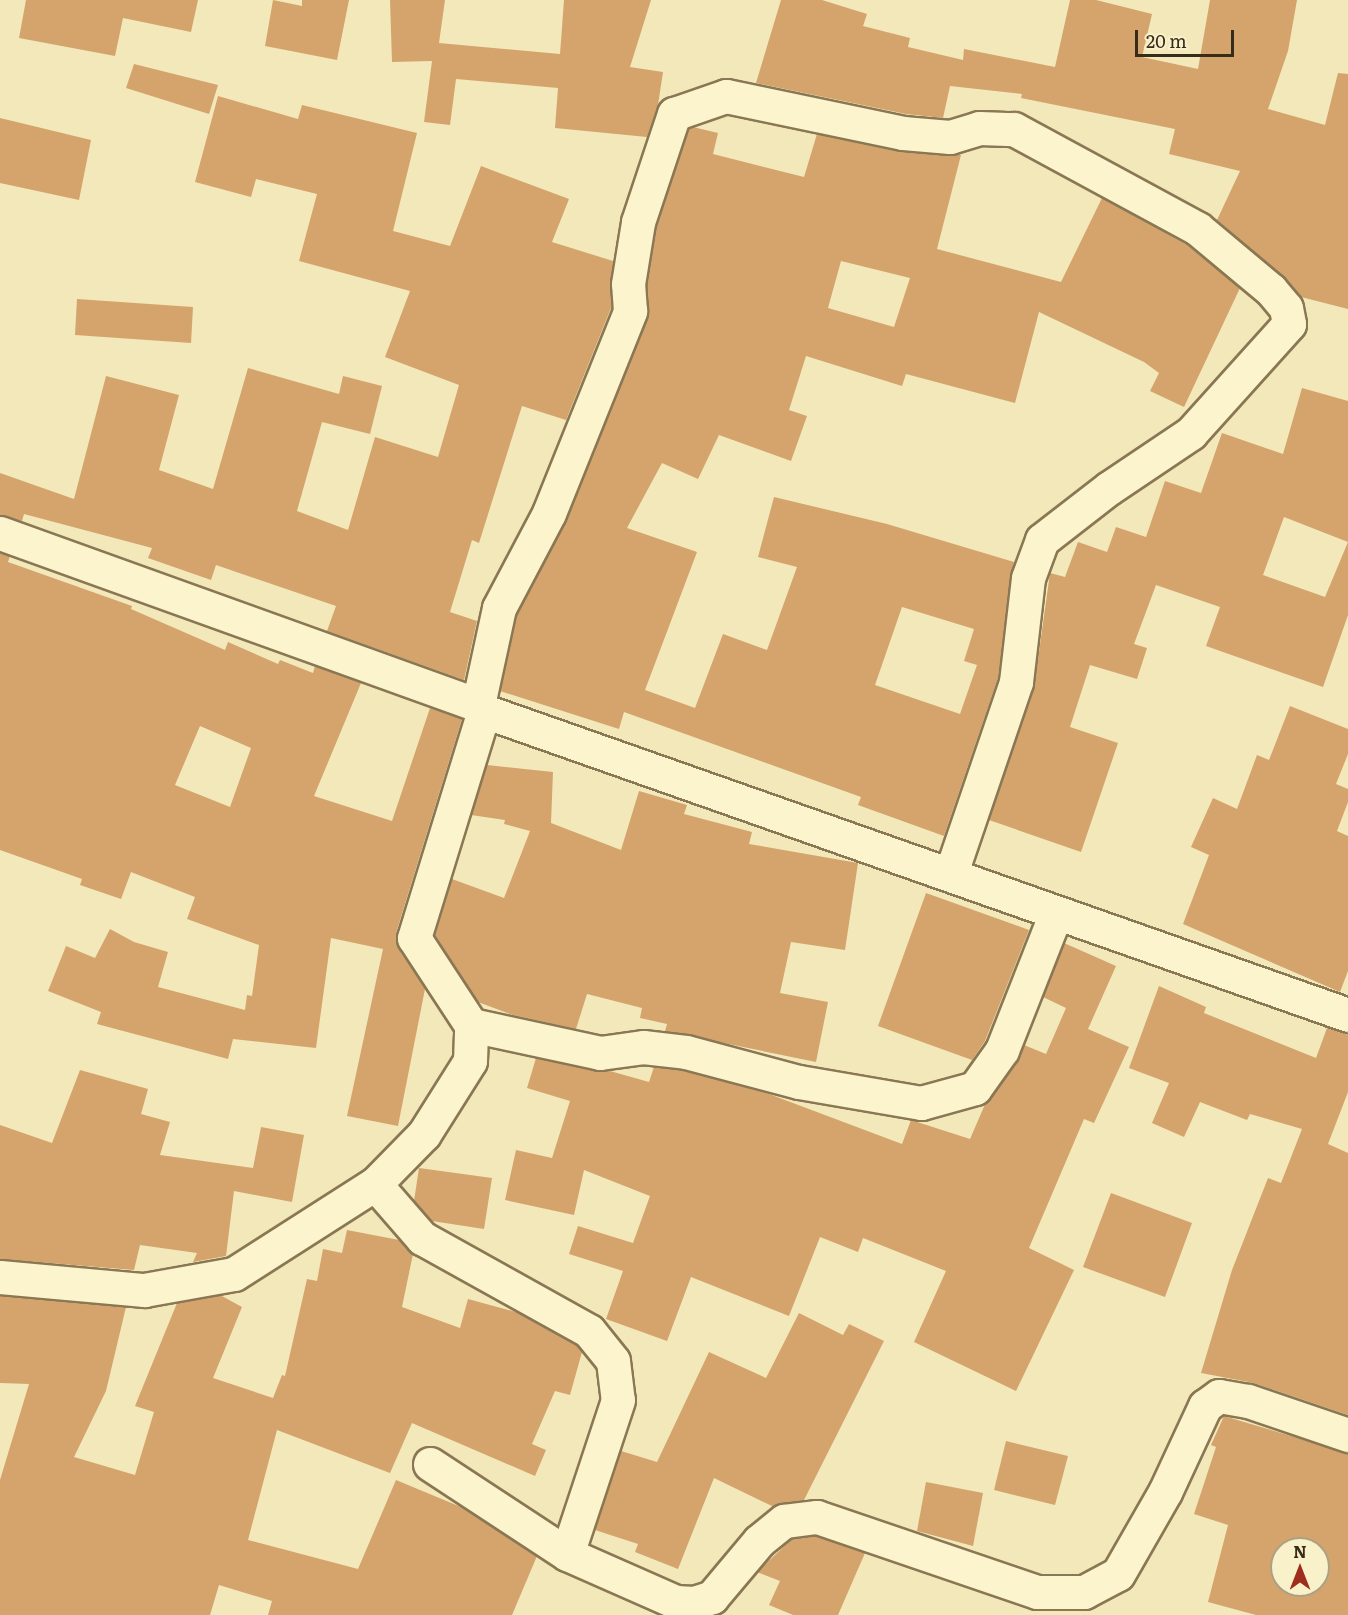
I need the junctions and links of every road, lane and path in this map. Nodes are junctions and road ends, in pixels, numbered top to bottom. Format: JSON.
{"nodes":[{"id":1,"x":0,"y":533,"type":"edge"},
{"id":2,"x":481,"y":708,"type":"junction"},
{"id":3,"x":951,"y":873,"type":"junction"},
{"id":4,"x":1056,"y":914,"type":"junction"},
{"id":5,"x":1348,"y":1015,"type":"edge"},
{"id":6,"x":471,"y":1025,"type":"junction"},
{"id":7,"x":375,"y":1184,"type":"junction"},
{"id":8,"x":0,"y":1277,"type":"edge"},
{"id":9,"x":1348,"y":1436,"type":"edge"},
{"id":10,"x":430,"y":1464,"type":"dead end"},
{"id":11,"x":567,"y":1554,"type":"junction"}],
"edges":[{"from":1,"to":2,"type":"street"},
{"from":2,"to":3,"type":"street"},
{"from":2,"to":3,"type":"street"},
{"from":2,"to":6,"type":"street"},
{"from":3,"to":4,"type":"street"},
{"from":4,"to":5,"type":"street"},
{"from":4,"to":6,"type":"street"},
{"from":6,"to":7,"type":"street"},
{"from":7,"to":8,"type":"street"},
{"from":7,"to":11,"type":"street"},
{"from":9,"to":11,"type":"street"},
{"from":10,"to":11,"type":"street"}]}
